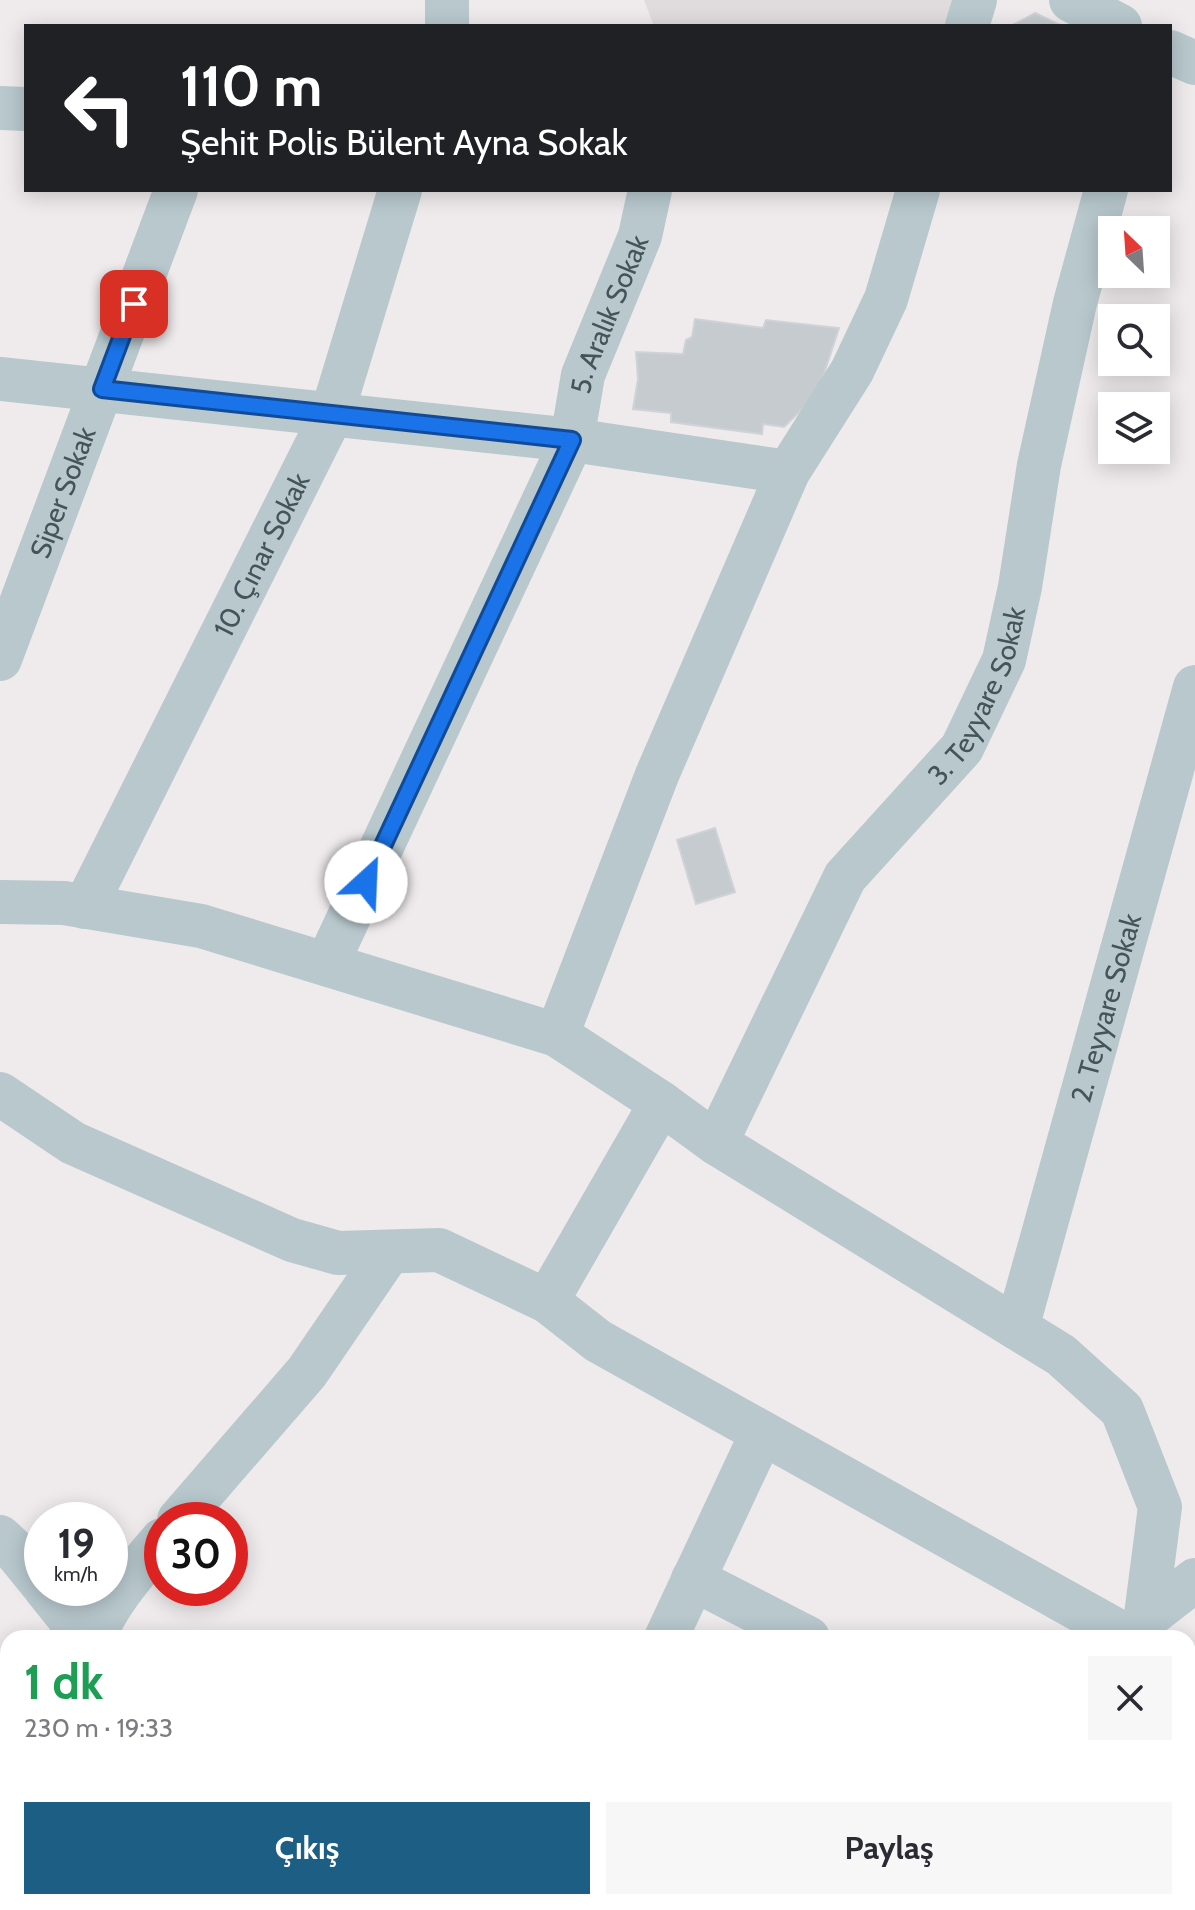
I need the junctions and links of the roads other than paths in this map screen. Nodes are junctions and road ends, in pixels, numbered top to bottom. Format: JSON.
{"nodes":[{"id":1,"x":447,"y":0,"type":"edge"},
{"id":2,"x":975,"y":0,"type":"edge"},
{"id":3,"x":1071,"y":0,"type":"edge"},
{"id":4,"x":447,"y":24,"type":"edge"},
{"id":5,"x":968,"y":24,"type":"edge"},
{"id":6,"x":1116,"y":24,"type":"edge"},
{"id":7,"x":1172,"y":53,"type":"edge"},
{"id":8,"x":1195,"y":63,"type":"edge"},
{"id":9,"x":0,"y":108,"type":"edge"},
{"id":10,"x":24,"y":109,"type":"edge"},
{"id":11,"x":175,"y":192,"type":"edge"},
{"id":12,"x":399,"y":192,"type":"edge"},
{"id":13,"x":650,"y":192,"type":"edge"},
{"id":14,"x":917,"y":192,"type":"edge"},
{"id":15,"x":1105,"y":192,"type":"edge"},
{"id":16,"x":0,"y":379,"type":"edge"},
{"id":17,"x":102,"y":389,"type":"junction"},
{"id":18,"x":332,"y":414,"type":"junction"},
{"id":19,"x":572,"y":440,"type":"junction"},
{"id":20,"x":788,"y":472,"type":"junction"},
{"id":21,"x":0,"y":659,"type":"edge"},
{"id":22,"x":1195,"y":687,"type":"edge"},
{"id":23,"x":0,"y":902,"type":"edge"},
{"id":24,"x":85,"y":907,"type":"junction"},
{"id":25,"x":327,"y":964,"type":"junction"},
{"id":26,"x":557,"y":1035,"type":"junction"},
{"id":27,"x":0,"y":1094,"type":"edge"},
{"id":28,"x":661,"y":1103,"type":"junction"},
{"id":29,"x":716,"y":1143,"type":"junction"},
{"id":30,"x":389,"y":1252,"type":"junction"},
{"id":31,"x":547,"y":1301,"type":"junction"},
{"id":32,"x":1017,"y":1328,"type":"junction"},
{"id":33,"x":762,"y":1433,"type":"junction"},
{"id":34,"x":195,"y":1502,"type":"edge"},
{"id":35,"x":0,"y":1537,"type":"edge"},
{"id":36,"x":144,"y":1561,"type":"edge"},
{"id":37,"x":24,"y":1564,"type":"edge"},
{"id":38,"x":693,"y":1579,"type":"junction"},
{"id":39,"x":1195,"y":1580,"type":"edge"},
{"id":40,"x":59,"y":1606,"type":"edge"},
{"id":41,"x":79,"y":1630,"type":"edge"},
{"id":42,"x":97,"y":1630,"type":"edge"},
{"id":43,"x":670,"y":1630,"type":"edge"},
{"id":44,"x":792,"y":1630,"type":"edge"},
{"id":45,"x":1135,"y":1630,"type":"edge"},
{"id":46,"x":1139,"y":1630,"type":"edge"},
{"id":47,"x":1141,"y":1630,"type":"edge"}],
"edges":[{"from":1,"to":4,"type":"street"},
{"from":2,"to":5,"type":"street"},
{"from":3,"to":6,"type":"street"},
{"from":7,"to":8,"type":"street"},
{"from":9,"to":10,"type":"street"},
{"from":11,"to":17,"type":"street","name":"Siper Sokak"},
{"from":12,"to":18,"type":"street","name":"10. Çınar Sokak"},
{"from":13,"to":19,"type":"street","name":"5. Aralık Sokak"},
{"from":14,"to":20,"type":"street"},
{"from":15,"to":29,"type":"street","name":"3. Teyyare Sokak"},
{"from":16,"to":17,"type":"street"},
{"from":17,"to":18,"type":"street"},
{"from":17,"to":21,"type":"street","name":"Siper Sokak"},
{"from":18,"to":19,"type":"street"},
{"from":18,"to":24,"type":"street","name":"10. Çınar Sokak"},
{"from":19,"to":20,"type":"street"},
{"from":19,"to":25,"type":"street","name":"5. Aralık Sokak"},
{"from":20,"to":26,"type":"street"},
{"from":22,"to":32,"type":"street","name":"2. Teyyare Sokak"},
{"from":23,"to":24,"type":"street"},
{"from":24,"to":25,"type":"street"},
{"from":25,"to":26,"type":"street"},
{"from":26,"to":28,"type":"street"},
{"from":27,"to":30,"type":"street"},
{"from":28,"to":29,"type":"street"},
{"from":28,"to":31,"type":"street"},
{"from":29,"to":32,"type":"street"},
{"from":30,"to":31,"type":"street"},
{"from":30,"to":34,"type":"street"},
{"from":31,"to":33,"type":"street"},
{"from":32,"to":46,"type":"street"},
{"from":33,"to":38,"type":"street"},
{"from":33,"to":45,"type":"street"},
{"from":35,"to":37,"type":"street"},
{"from":36,"to":42,"type":"street"},
{"from":38,"to":43,"type":"street"},
{"from":38,"to":44,"type":"street"},
{"from":39,"to":47,"type":"street"},
{"from":40,"to":41,"type":"street"}]}
